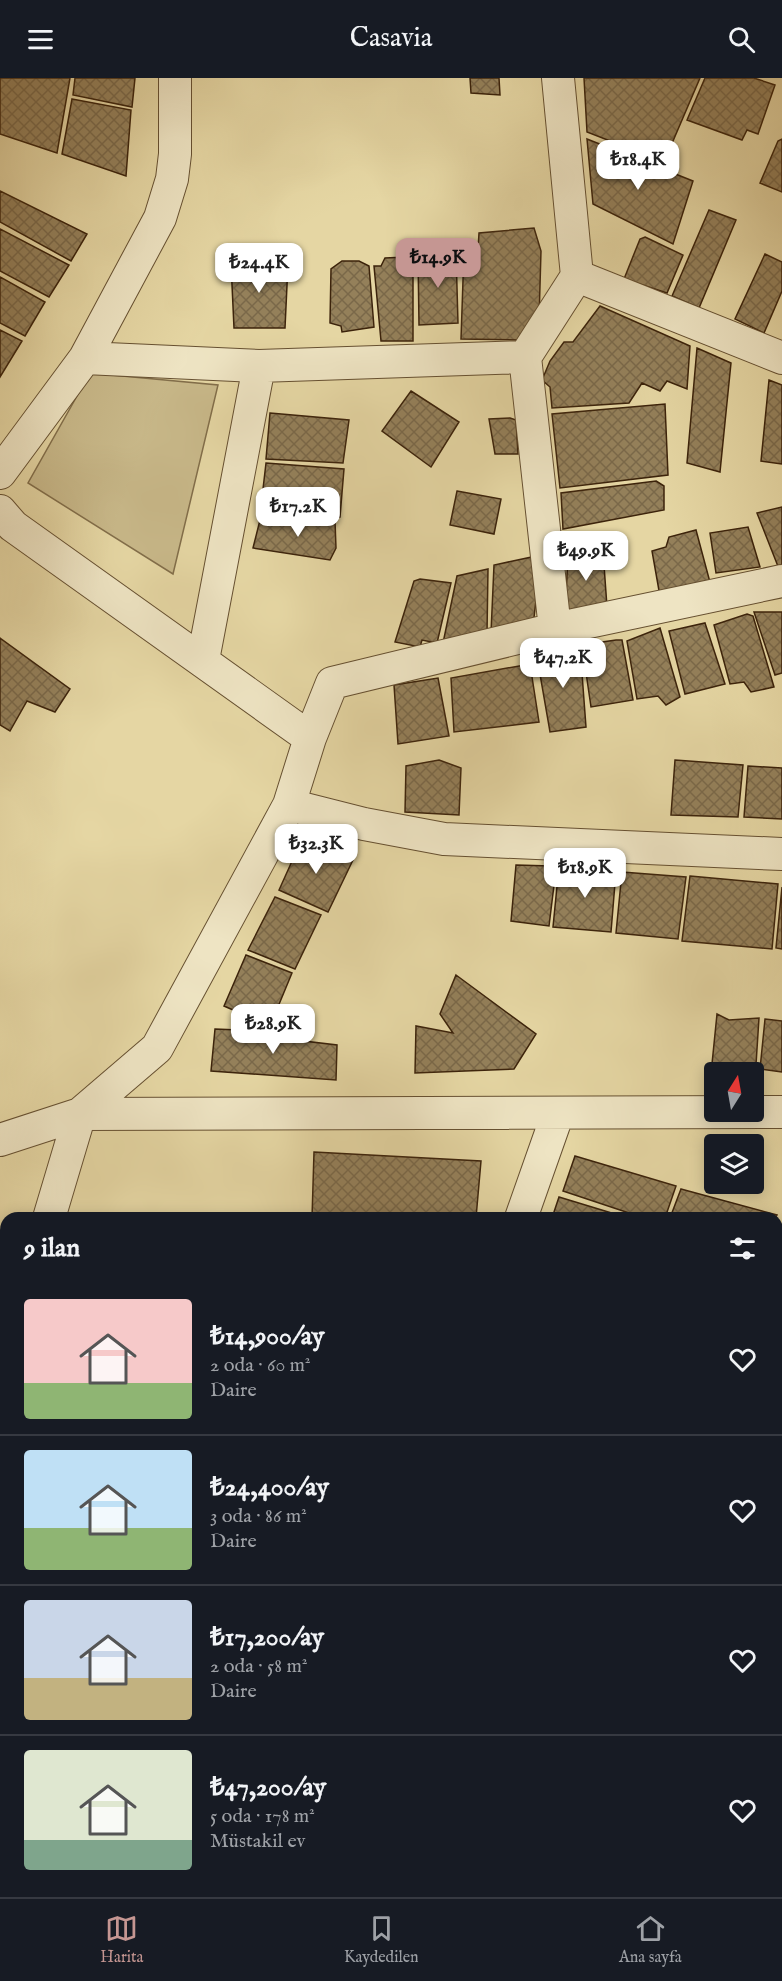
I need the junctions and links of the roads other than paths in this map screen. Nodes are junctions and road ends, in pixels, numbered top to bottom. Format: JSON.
{"nodes":[{"id":1,"x":175,"y":78,"type":"edge"},
{"id":2,"x":558,"y":78,"type":"edge"},
{"id":3,"x":577,"y":276,"type":"junction"},
{"id":4,"x":525,"y":357,"type":"junction"},
{"id":5,"x":86,"y":358,"type":"junction"},
{"id":6,"x":782,"y":358,"type":"edge"},
{"id":7,"x":259,"y":366,"type":"junction"},
{"id":8,"x":0,"y":473,"type":"edge"},
{"id":9,"x":4,"y":529,"type":"edge"},
{"id":10,"x":782,"y":581,"type":"edge"},
{"id":11,"x":555,"y":629,"type":"junction"},
{"id":12,"x":203,"y":660,"type":"junction"},
{"id":13,"x":310,"y":738,"type":"junction"},
{"id":14,"x":289,"y":805,"type":"junction"},
{"id":15,"x":782,"y":854,"type":"edge"},
{"id":16,"x":558,"y":1113,"type":"junction"},
{"id":17,"x":80,"y":1114,"type":"junction"},
{"id":18,"x":780,"y":1115,"type":"edge"},
{"id":19,"x":0,"y":1140,"type":"edge"},
{"id":20,"x":51,"y":1212,"type":"edge"},
{"id":21,"x":523,"y":1212,"type":"edge"}],
"edges":[{"from":1,"to":5,"type":"street"},
{"from":2,"to":3,"type":"street"},
{"from":3,"to":4,"type":"street"},
{"from":3,"to":6,"type":"street"},
{"from":4,"to":7,"type":"street"},
{"from":4,"to":11,"type":"street"},
{"from":5,"to":7,"type":"street"},
{"from":5,"to":8,"type":"street"},
{"from":7,"to":12,"type":"street"},
{"from":9,"to":12,"type":"street"},
{"from":10,"to":11,"type":"street"},
{"from":11,"to":13,"type":"street"},
{"from":12,"to":13,"type":"street"},
{"from":13,"to":14,"type":"street"},
{"from":14,"to":15,"type":"street"},
{"from":14,"to":17,"type":"street"},
{"from":16,"to":17,"type":"street"},
{"from":16,"to":18,"type":"street"},
{"from":16,"to":21,"type":"street"},
{"from":17,"to":19,"type":"street"},
{"from":17,"to":20,"type":"street"}]}
